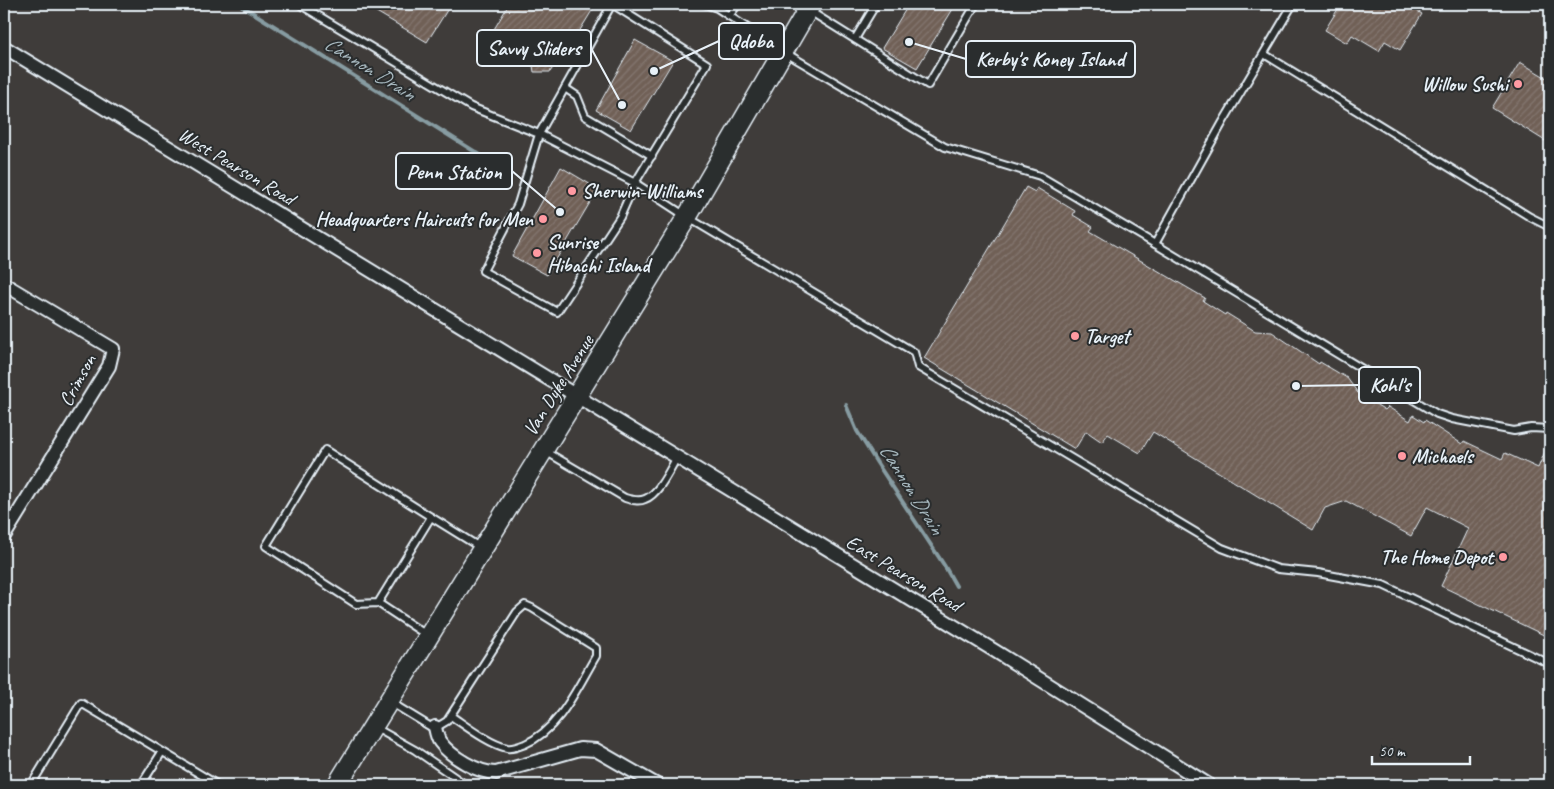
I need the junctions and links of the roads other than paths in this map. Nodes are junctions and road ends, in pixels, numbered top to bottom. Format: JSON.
{"nodes":[{"id":1,"x":299,"y":4,"type":"edge"},
{"id":2,"x":612,"y":4,"type":"edge"},
{"id":3,"x":705,"y":4,"type":"edge"},
{"id":4,"x":738,"y":4,"type":"edge"},
{"id":5,"x":876,"y":4,"type":"edge"},
{"id":6,"x":976,"y":4,"type":"edge"},
{"id":7,"x":1294,"y":4,"type":"edge"},
{"id":8,"x":810,"y":7,"type":"edge"},
{"id":9,"x":729,"y":16,"type":"junction"},
{"id":10,"x":855,"y":40,"type":"junction"},
{"id":11,"x":4,"y":47,"type":"edge"},
{"id":12,"x":784,"y":52,"type":"junction"},
{"id":13,"x":1264,"y":54,"type":"junction"},
{"id":14,"x":565,"y":88,"type":"junction"},
{"id":15,"x":539,"y":134,"type":"junction"},
{"id":16,"x":652,"y":156,"type":"junction"},
{"id":17,"x":635,"y":183,"type":"junction"},
{"id":18,"x":688,"y":217,"type":"junction"},
{"id":19,"x":1550,"y":227,"type":"edge"},
{"id":20,"x":1155,"y":244,"type":"junction"},
{"id":21,"x":4,"y":284,"type":"edge"},
{"id":22,"x":578,"y":396,"type":"junction"},
{"id":23,"x":1550,"y":429,"type":"edge"},
{"id":24,"x":544,"y":450,"type":"junction"},
{"id":25,"x":677,"y":457,"type":"junction"},
{"id":26,"x":431,"y":516,"type":"junction"},
{"id":27,"x":8,"y":518,"type":"edge"},
{"id":28,"x":4,"y":536,"type":"edge"},
{"id":29,"x":483,"y":550,"type":"junction"},
{"id":30,"x":378,"y":603,"type":"junction"},
{"id":31,"x":429,"y":636,"type":"junction"},
{"id":32,"x":1550,"y":664,"type":"edge"},
{"id":33,"x":389,"y":702,"type":"junction"},
{"id":34,"x":450,"y":716,"type":"junction"},
{"id":35,"x":373,"y":726,"type":"junction"},
{"id":36,"x":435,"y":727,"type":"junction"},
{"id":37,"x":162,"y":752,"type":"junction"},
{"id":38,"x":31,"y":785,"type":"edge"},
{"id":39,"x":143,"y":785,"type":"edge"},
{"id":40,"x":218,"y":785,"type":"edge"},
{"id":41,"x":337,"y":785,"type":"edge"},
{"id":42,"x":466,"y":785,"type":"edge"},
{"id":43,"x":657,"y":785,"type":"edge"},
{"id":44,"x":1209,"y":785,"type":"edge"}],
"edges":[{"from":1,"to":15,"type":"lane"},
{"from":2,"to":14,"type":"lane"},
{"from":2,"to":16,"type":"lane"},
{"from":3,"to":9,"type":"lane"},
{"from":4,"to":9,"type":"lane"},
{"from":5,"to":10,"type":"lane"},
{"from":6,"to":10,"type":"lane"},
{"from":7,"to":13,"type":"lane"},
{"from":8,"to":10,"type":"lane"},
{"from":8,"to":12,"type":"main road","name":"Van Dyke Avenue"},
{"from":9,"to":12,"type":"lane"},
{"from":11,"to":22,"type":"street","name":"West Pearson Road"},
{"from":12,"to":18,"type":"main road","name":"Van Dyke Avenue"},
{"from":12,"to":20,"type":"lane"},
{"from":13,"to":19,"type":"lane"},
{"from":13,"to":20,"type":"lane"},
{"from":14,"to":15,"type":"lane"},
{"from":14,"to":16,"type":"lane"},
{"from":15,"to":17,"type":"lane"},
{"from":15,"to":17,"type":"lane"},
{"from":16,"to":17,"type":"lane"},
{"from":17,"to":18,"type":"lane"},
{"from":18,"to":22,"type":"main road","name":"Van Dyke Avenue"},
{"from":18,"to":32,"type":"lane"},
{"from":20,"to":23,"type":"lane"},
{"from":21,"to":27,"type":"street","name":"Crimson"},
{"from":22,"to":24,"type":"main road","name":"Van Dyke Avenue"},
{"from":22,"to":25,"type":"street","name":"East Pearson Road"},
{"from":24,"to":25,"type":"lane"},
{"from":24,"to":29,"type":"main road","name":"Van Dyke Avenue"},
{"from":25,"to":44,"type":"street","name":"East Pearson Road"},
{"from":26,"to":29,"type":"lane"},
{"from":26,"to":30,"type":"lane"},
{"from":26,"to":30,"type":"lane"},
{"from":27,"to":28,"type":"street","name":"Crimson"},
{"from":29,"to":31,"type":"main road","name":"Van Dyke Avenue"},
{"from":30,"to":31,"type":"lane"},
{"from":31,"to":33,"type":"main road","name":"Van Dyke Avenue"},
{"from":33,"to":35,"type":"main road","name":"Van Dyke Avenue"},
{"from":33,"to":36,"type":"lane"},
{"from":34,"to":34,"type":"lane"},
{"from":34,"to":36,"type":"lane"},
{"from":35,"to":41,"type":"main road","name":"Van Dyke Avenue"},
{"from":35,"to":42,"type":"lane"},
{"from":36,"to":43,"type":"street"},
{"from":37,"to":38,"type":"lane"},
{"from":37,"to":39,"type":"lane"},
{"from":37,"to":40,"type":"lane"}]}
